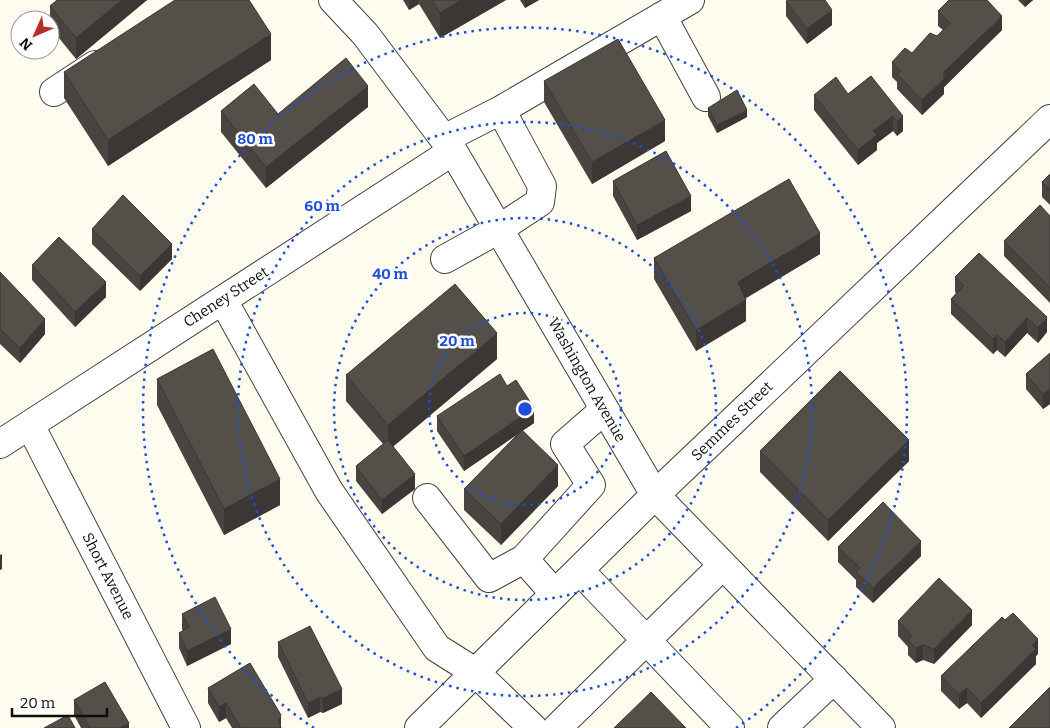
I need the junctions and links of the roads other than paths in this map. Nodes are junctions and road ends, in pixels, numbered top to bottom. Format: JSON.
{"nodes":[{"id":1,"x":333,"y":0,"type":"edge"},
{"id":2,"x":690,"y":0,"type":"edge"},
{"id":3,"x":662,"y":16,"type":"junction"},
{"id":4,"x":119,"y":48,"type":"edge"},
{"id":5,"x":54,"y":92,"type":"dead end"},
{"id":6,"x":706,"y":97,"type":"dead end"},
{"id":7,"x":501,"y":110,"type":"junction"},
{"id":8,"x":1050,"y":119,"type":"edge"},
{"id":9,"x":448,"y":145,"type":"junction"},
{"id":10,"x":499,"y":229,"type":"junction"},
{"id":11,"x":445,"y":259,"type":"dead end"},
{"id":12,"x":223,"y":300,"type":"junction"},
{"id":13,"x":604,"y":410,"type":"junction"},
{"id":14,"x":30,"y":425,"type":"junction"},
{"id":15,"x":0,"y":444,"type":"edge"},
{"id":16,"x":655,"y":495,"type":"junction"},
{"id":17,"x":428,"y":498,"type":"dead end"},
{"id":18,"x":524,"y":558,"type":"junction"},
{"id":19,"x":723,"y":565,"type":"junction"},
{"id":20,"x":579,"y":570,"type":"junction"},
{"id":21,"x":555,"y":594,"type":"junction"},
{"id":22,"x":646,"y":640,"type":"junction"},
{"id":23,"x":475,"y":672,"type":"junction"},
{"id":24,"x":834,"y":679,"type":"junction"},
{"id":25,"x":186,"y":728,"type":"edge"},
{"id":26,"x":419,"y":728,"type":"edge"},
{"id":27,"x":533,"y":728,"type":"edge"},
{"id":28,"x":557,"y":728,"type":"edge"},
{"id":29,"x":730,"y":728,"type":"edge"},
{"id":30,"x":782,"y":728,"type":"edge"},
{"id":31,"x":881,"y":728,"type":"edge"}],
"edges":[{"from":1,"to":9,"type":"street","name":"Washington Avenue"},
{"from":2,"to":3,"type":"street","name":"Cheney Street"},
{"from":3,"to":6,"type":"street"},
{"from":3,"to":7,"type":"street","name":"Cheney Street"},
{"from":4,"to":5,"type":"street"},
{"from":7,"to":9,"type":"street","name":"Cheney Street"},
{"from":7,"to":10,"type":"street"},
{"from":8,"to":16,"type":"street","name":"Semmes Street"},
{"from":9,"to":10,"type":"street","name":"Washington Avenue"},
{"from":9,"to":12,"type":"street","name":"Cheney Street"},
{"from":10,"to":11,"type":"street"},
{"from":10,"to":13,"type":"street","name":"Washington Avenue"},
{"from":12,"to":14,"type":"street","name":"Cheney Street"},
{"from":12,"to":23,"type":"street"},
{"from":13,"to":16,"type":"street","name":"Washington Avenue"},
{"from":13,"to":18,"type":"street"},
{"from":14,"to":15,"type":"street","name":"Cheney Street"},
{"from":14,"to":25,"type":"street","name":"Short Avenue"},
{"from":16,"to":19,"type":"street","name":"Washington Avenue"},
{"from":16,"to":20,"type":"street","name":"Semmes Street"},
{"from":17,"to":18,"type":"street"},
{"from":18,"to":21,"type":"street"},
{"from":19,"to":22,"type":"street"},
{"from":19,"to":24,"type":"street","name":"Washington Avenue"},
{"from":20,"to":21,"type":"street","name":"Semmes Street"},
{"from":20,"to":22,"type":"street"},
{"from":21,"to":23,"type":"street","name":"Semmes Street"},
{"from":22,"to":28,"type":"street"},
{"from":22,"to":29,"type":"street"},
{"from":23,"to":26,"type":"street","name":"Semmes Street"},
{"from":23,"to":27,"type":"street"},
{"from":24,"to":30,"type":"street"},
{"from":24,"to":31,"type":"street","name":"Washington Avenue"}]}
